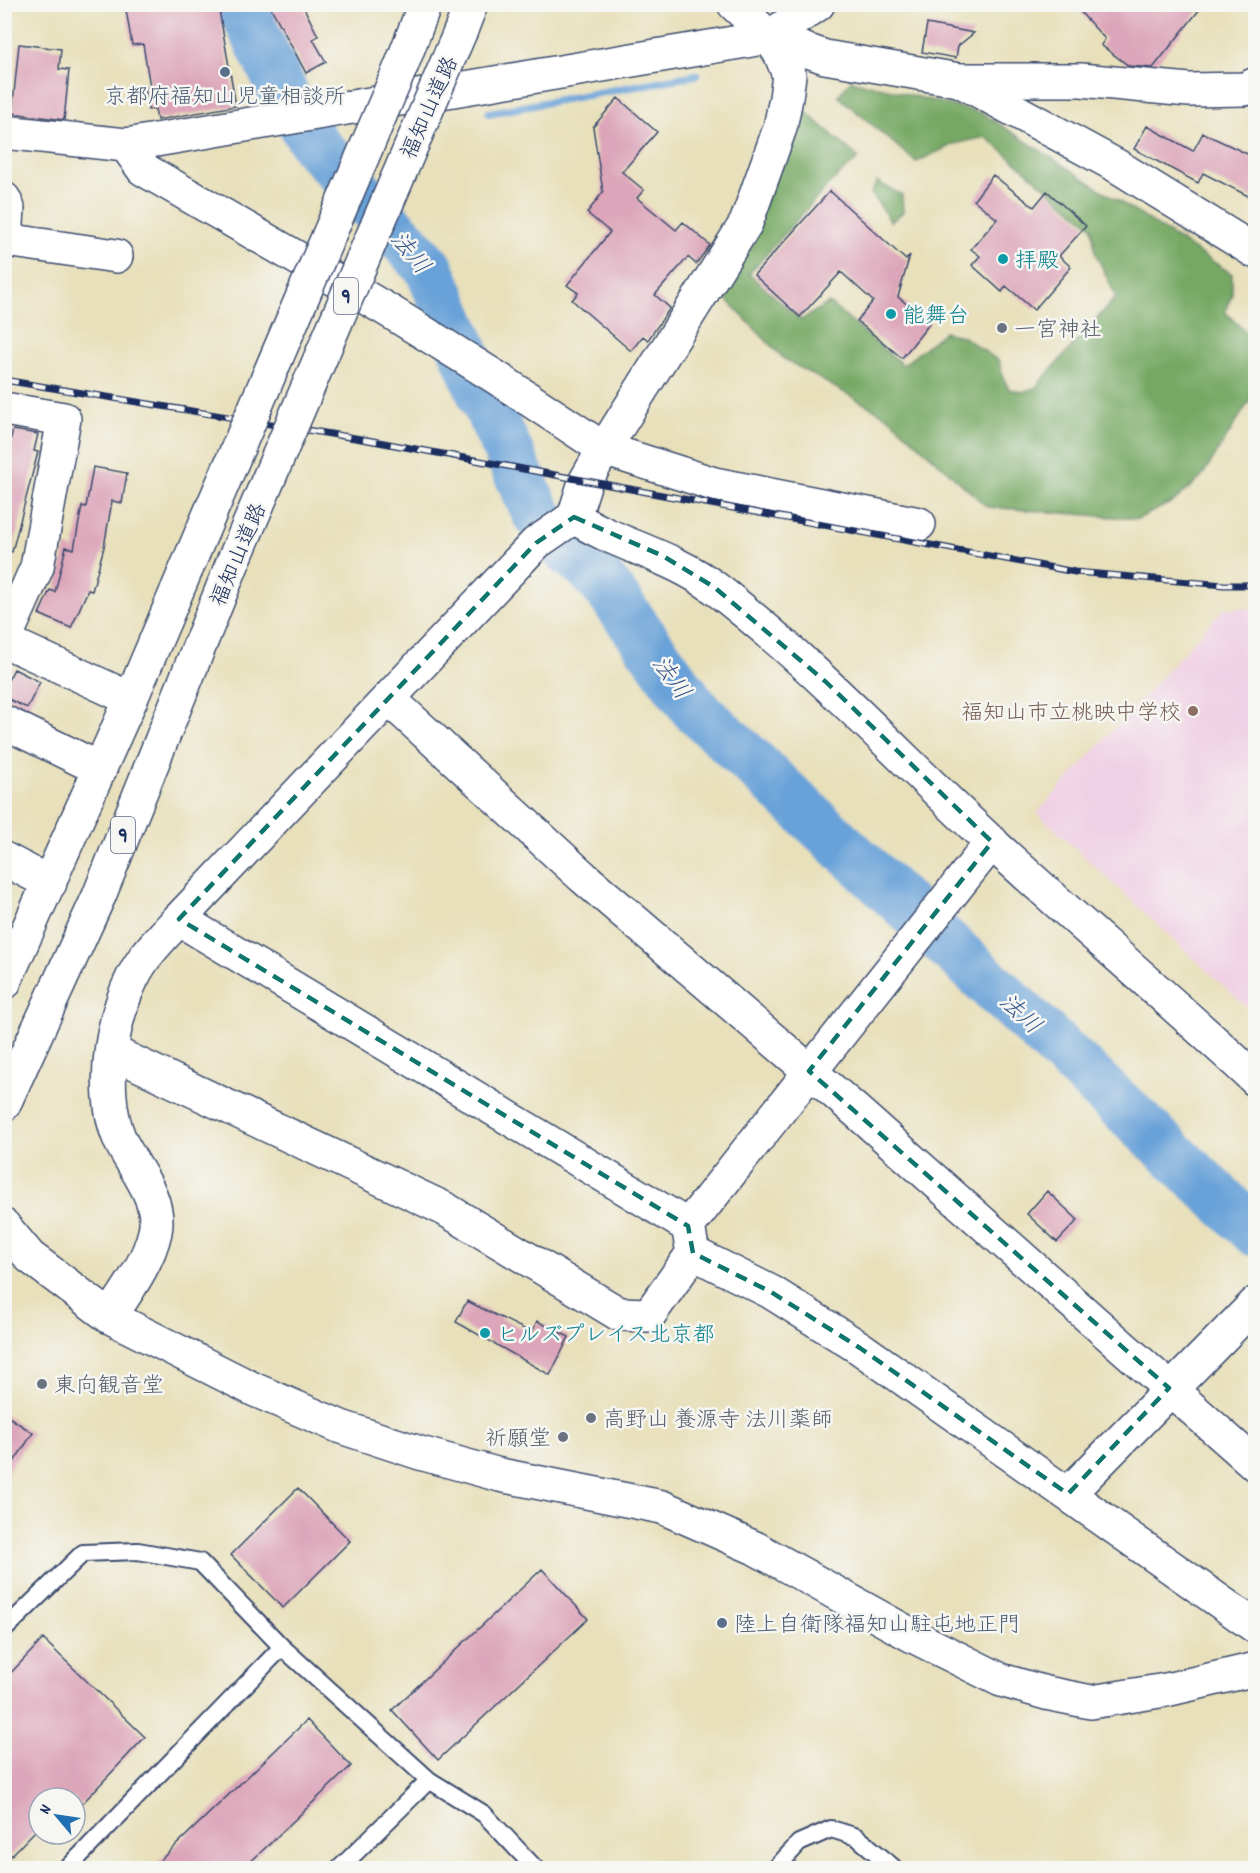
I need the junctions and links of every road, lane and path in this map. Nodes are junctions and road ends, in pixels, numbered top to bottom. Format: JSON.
{"nodes":[{"id":1,"x":734,"y":4,"type":"edge"},
{"id":2,"x":818,"y":4,"type":"edge"},
{"id":3,"x":420,"y":14,"type":"edge"},
{"id":4,"x":466,"y":17,"type":"edge"},
{"id":5,"x":769,"y":36,"type":"junction"},
{"id":6,"x":959,"y":80,"type":"junction"},
{"id":7,"x":1256,"y":84,"type":"edge"},
{"id":8,"x":4,"y":132,"type":"edge"},
{"id":9,"x":126,"y":145,"type":"junction"},
{"id":10,"x":4,"y":199,"type":"edge"},
{"id":11,"x":1256,"y":252,"type":"edge"},
{"id":12,"x":116,"y":256,"type":"dead end"},
{"id":13,"x":4,"y":409,"type":"edge"},
{"id":14,"x":604,"y":449,"type":"junction"},
{"id":15,"x":569,"y":520,"type":"junction"},
{"id":16,"x":919,"y":524,"type":"dead end"},
{"id":17,"x":5,"y":641,"type":"edge"},
{"id":18,"x":131,"y":699,"type":"junction"},
{"id":19,"x":389,"y":699,"type":"junction"},
{"id":20,"x":4,"y":723,"type":"edge"},
{"id":21,"x":100,"y":769,"type":"junction"},
{"id":22,"x":992,"y":842,"type":"junction"},
{"id":23,"x":4,"y":859,"type":"edge"},
{"id":24,"x":50,"y":884,"type":"junction"},
{"id":25,"x":179,"y":919,"type":"junction"},
{"id":26,"x":4,"y":983,"type":"edge"},
{"id":27,"x":112,"y":1052,"type":"junction"},
{"id":28,"x":809,"y":1071,"type":"junction"},
{"id":29,"x":1256,"y":1080,"type":"edge"},
{"id":30,"x":4,"y":1104,"type":"edge"},
{"id":31,"x":4,"y":1226,"type":"edge"},
{"id":32,"x":691,"y":1240,"type":"junction"},
{"id":33,"x":1256,"y":1303,"type":"edge"},
{"id":34,"x":110,"y":1317,"type":"junction"},
{"id":35,"x":1169,"y":1388,"type":"junction"},
{"id":36,"x":1256,"y":1465,"type":"edge"},
{"id":37,"x":1068,"y":1494,"type":"junction"},
{"id":38,"x":1256,"y":1627,"type":"edge"},
{"id":39,"x":4,"y":1630,"type":"edge"},
{"id":40,"x":282,"y":1647,"type":"junction"},
{"id":41,"x":1256,"y":1669,"type":"edge"},
{"id":42,"x":429,"y":1780,"type":"junction"},
{"id":43,"x":68,"y":1869,"type":"edge"},
{"id":44,"x":340,"y":1869,"type":"edge"},
{"id":45,"x":534,"y":1869,"type":"edge"},
{"id":46,"x":776,"y":1869,"type":"edge"},
{"id":47,"x":894,"y":1869,"type":"edge"}],
"edges":[{"from":1,"to":5,"type":"main road"},
{"from":2,"to":5,"type":"main road"},
{"from":3,"to":18,"type":"main road","name":"福知山道路","number":"9","bridge":true},
{"from":4,"to":30,"type":"main road","name":"福知山道路","number":"9","bridge":true},
{"from":5,"to":6,"type":"main road"},
{"from":5,"to":9,"type":"main road"},
{"from":5,"to":14,"type":"main road"},
{"from":6,"to":7,"type":"main road"},
{"from":6,"to":11,"type":"main road"},
{"from":8,"to":9,"type":"main road"},
{"from":9,"to":14,"type":"main road"},
{"from":10,"to":12,"type":"main road"},
{"from":13,"to":17,"type":"main road"},
{"from":14,"to":15,"type":"main road"},
{"from":14,"to":16,"type":"main road"},
{"from":15,"to":19,"type":"main road"},
{"from":15,"to":22,"type":"main road"},
{"from":17,"to":18,"type":"main road"},
{"from":18,"to":21,"type":"main road","name":"福知山道路","number":"9"},
{"from":19,"to":25,"type":"main road"},
{"from":19,"to":28,"type":"main road"},
{"from":20,"to":21,"type":"main road"},
{"from":21,"to":24,"type":"main road","name":"福知山道路","number":"9"},
{"from":22,"to":28,"type":"main road"},
{"from":22,"to":29,"type":"main road"},
{"from":23,"to":24,"type":"main road"},
{"from":24,"to":26,"type":"main road","name":"福知山道路","number":"9"},
{"from":25,"to":27,"type":"main road"},
{"from":25,"to":32,"type":"main road"},
{"from":27,"to":32,"type":"main road"},
{"from":27,"to":34,"type":"main road"},
{"from":28,"to":32,"type":"main road"},
{"from":28,"to":35,"type":"main road"},
{"from":31,"to":34,"type":"main road"},
{"from":32,"to":37,"type":"main road"},
{"from":33,"to":35,"type":"main road"},
{"from":34,"to":41,"type":"main road"},
{"from":35,"to":36,"type":"main road"},
{"from":35,"to":37,"type":"main road"},
{"from":37,"to":38,"type":"main road"},
{"from":39,"to":40,"type":"lane"},
{"from":40,"to":42,"type":"lane"},
{"from":40,"to":43,"type":"lane"},
{"from":42,"to":44,"type":"lane"},
{"from":42,"to":45,"type":"lane"},
{"from":46,"to":47,"type":"lane"}]}
